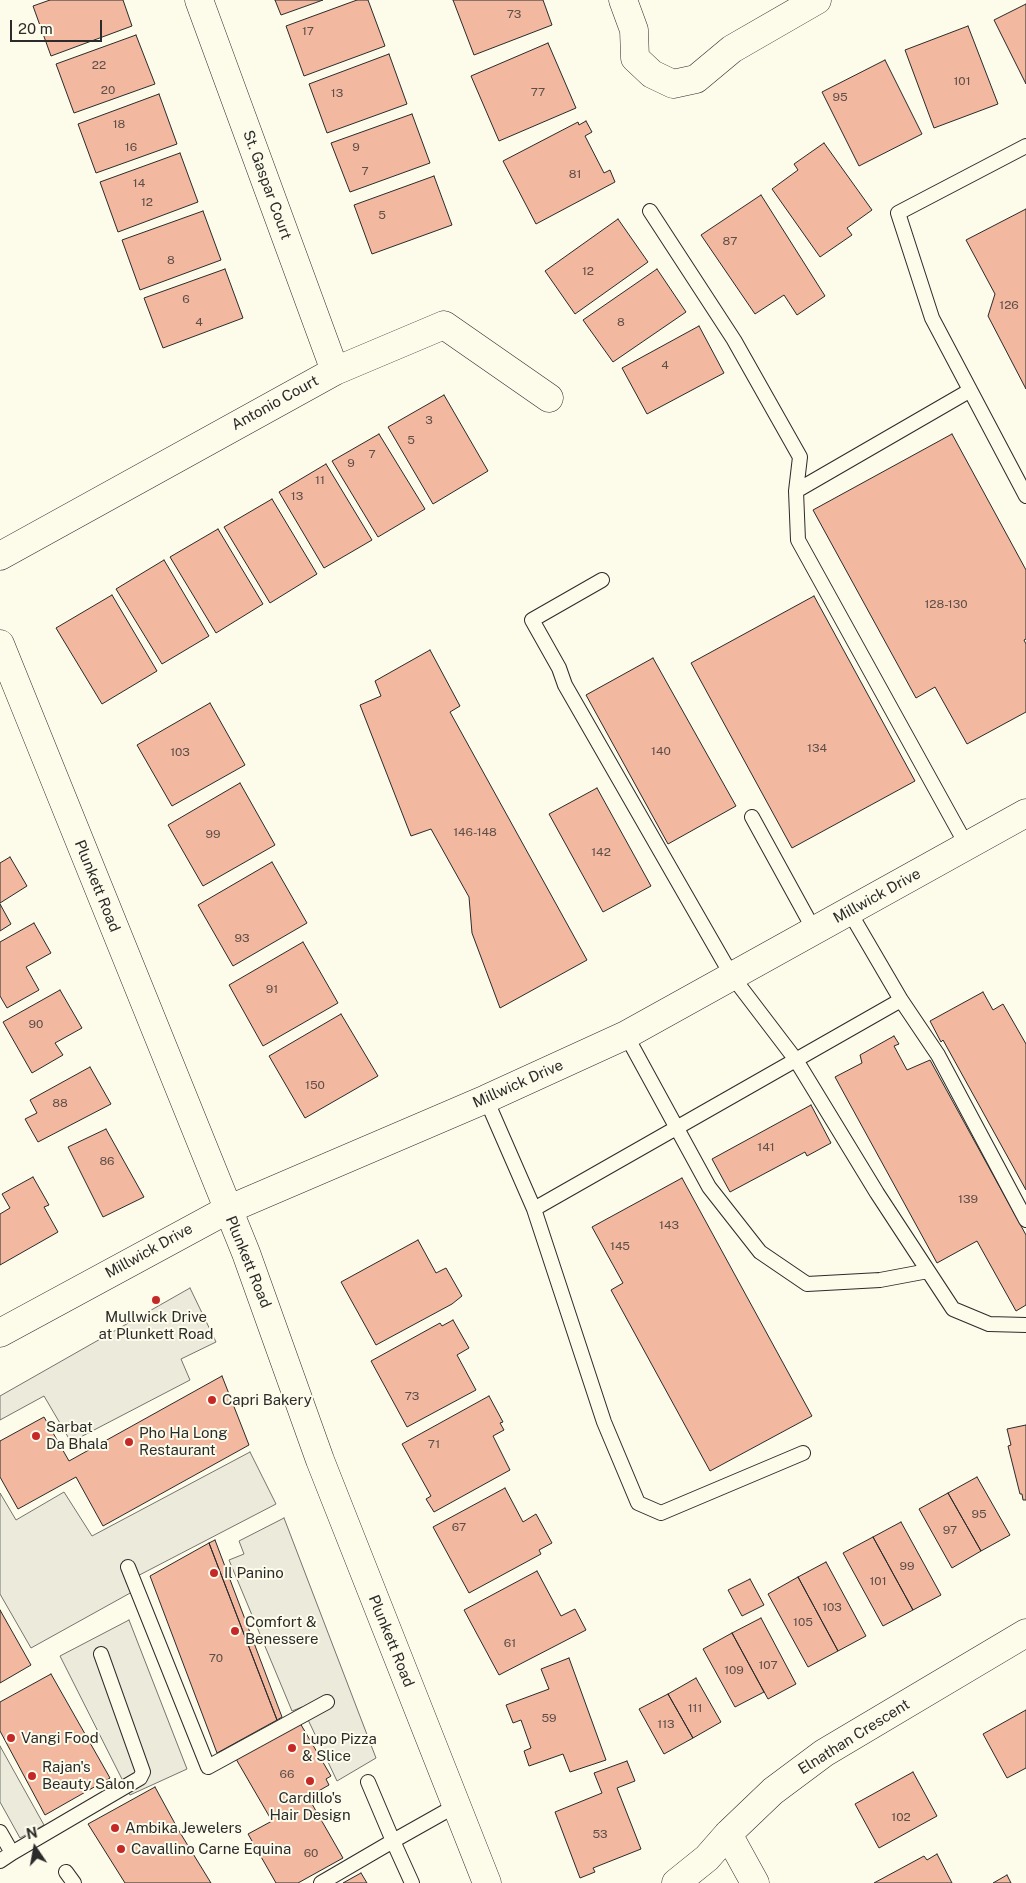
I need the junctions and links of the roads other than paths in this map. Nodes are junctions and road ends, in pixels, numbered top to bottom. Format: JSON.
{"nodes":[{"id":1,"x":199,"y":0,"type":"edge"},
{"id":2,"x":623,"y":0,"type":"edge"},
{"id":3,"x":817,"y":0,"type":"edge"},
{"id":4,"x":1026,"y":146,"type":"edge"},
{"id":5,"x":650,"y":211,"type":"dead end"},
{"id":6,"x":335,"y":370,"type":"junction"},
{"id":7,"x":969,"y":391,"type":"junction"},
{"id":8,"x":549,"y":398,"type":"dead end"},
{"id":9,"x":796,"y":491,"type":"junction"},
{"id":10,"x":1026,"y":496,"type":"edge"},
{"id":11,"x":0,"y":556,"type":"edge"},
{"id":12,"x":602,"y":580,"type":"dead end"},
{"id":13,"x":0,"y":644,"type":"edge"},
{"id":14,"x":1026,"y":813,"type":"edge"},
{"id":15,"x":752,"y":816,"type":"dead end"},
{"id":16,"x":967,"y":846,"type":"junction"},
{"id":17,"x":849,"y":911,"type":"junction"},
{"id":18,"x":814,"y":930,"type":"junction"},
{"id":19,"x":732,"y":976,"type":"junction"},
{"id":20,"x":901,"y":1000,"type":"junction"},
{"id":21,"x":626,"y":1035,"type":"junction"},
{"id":22,"x":796,"y":1060,"type":"junction"},
{"id":23,"x":486,"y":1099,"type":"junction"},
{"id":24,"x":678,"y":1128,"type":"junction"},
{"id":25,"x":534,"y":1209,"type":"junction"},
{"id":26,"x":227,"y":1210,"type":"junction"},
{"id":27,"x":1026,"y":1220,"type":"edge"},
{"id":28,"x":928,"y":1271,"type":"junction"},
{"id":29,"x":1026,"y":1325,"type":"edge"},
{"id":30,"x":0,"y":1333,"type":"edge"},
{"id":31,"x":803,"y":1453,"type":"dead end"},
{"id":32,"x":128,"y":1567,"type":"dead end"},
{"id":33,"x":1026,"y":1633,"type":"edge"},
{"id":34,"x":101,"y":1654,"type":"dead end"},
{"id":35,"x":327,"y":1702,"type":"dead end"},
{"id":36,"x":368,"y":1782,"type":"dead end"},
{"id":37,"x":457,"y":1805,"type":"junction"},
{"id":38,"x":0,"y":1832,"type":"edge"},
{"id":39,"x":728,"y":1834,"type":"junction"},
{"id":40,"x":393,"y":1841,"type":"junction"},
{"id":41,"x":6,"y":1857,"type":"edge"},
{"id":42,"x":321,"y":1883,"type":"edge"},
{"id":43,"x":412,"y":1883,"type":"edge"},
{"id":44,"x":487,"y":1883,"type":"edge"},
{"id":45,"x":676,"y":1883,"type":"edge"},
{"id":46,"x":755,"y":1883,"type":"edge"}],
"edges":[{"from":1,"to":6,"type":"street","name":"St. Gaspar Court"},
{"from":2,"to":3,"type":"street"},
{"from":4,"to":7,"type":"lane"},
{"from":5,"to":9,"type":"lane"},
{"from":6,"to":8,"type":"street","name":"Antonio Court"},
{"from":6,"to":11,"type":"street","name":"Antonio Court"},
{"from":7,"to":9,"type":"lane"},
{"from":7,"to":10,"type":"lane"},
{"from":9,"to":16,"type":"lane"},
{"from":12,"to":19,"type":"lane"},
{"from":13,"to":26,"type":"street","name":"Plunkett Road"},
{"from":14,"to":16,"type":"street","name":"Millwick Drive"},
{"from":15,"to":18,"type":"lane"},
{"from":16,"to":17,"type":"street","name":"Millwick Drive"},
{"from":17,"to":18,"type":"street","name":"Millwick Drive"},
{"from":17,"to":20,"type":"lane"},
{"from":18,"to":19,"type":"street","name":"Millwick Drive"},
{"from":19,"to":21,"type":"street","name":"Millwick Drive"},
{"from":19,"to":22,"type":"lane"},
{"from":20,"to":22,"type":"lane"},
{"from":20,"to":27,"type":"lane"},
{"from":21,"to":23,"type":"street","name":"Millwick Drive"},
{"from":21,"to":24,"type":"lane"},
{"from":22,"to":24,"type":"lane"},
{"from":22,"to":28,"type":"lane"},
{"from":23,"to":25,"type":"lane"},
{"from":23,"to":26,"type":"street","name":"Millwick Drive"},
{"from":24,"to":25,"type":"lane"},
{"from":24,"to":28,"type":"lane"},
{"from":25,"to":31,"type":"lane"},
{"from":26,"to":30,"type":"street","name":"Millwick Drive"},
{"from":26,"to":37,"type":"street","name":"Plunkett Road"},
{"from":28,"to":29,"type":"lane"},
{"from":32,"to":35,"type":"lane"},
{"from":33,"to":39,"type":"street","name":"Elnathan Crescent"},
{"from":34,"to":41,"type":"lane"},
{"from":36,"to":40,"type":"lane"},
{"from":37,"to":40,"type":"lane"},
{"from":37,"to":44,"type":"street","name":"Plunkett Road"},
{"from":38,"to":41,"type":"lane"},
{"from":39,"to":45,"type":"street","name":"Elnathan Crescent"},
{"from":39,"to":46,"type":"street"},
{"from":40,"to":42,"type":"lane"},
{"from":40,"to":43,"type":"lane"}]}
